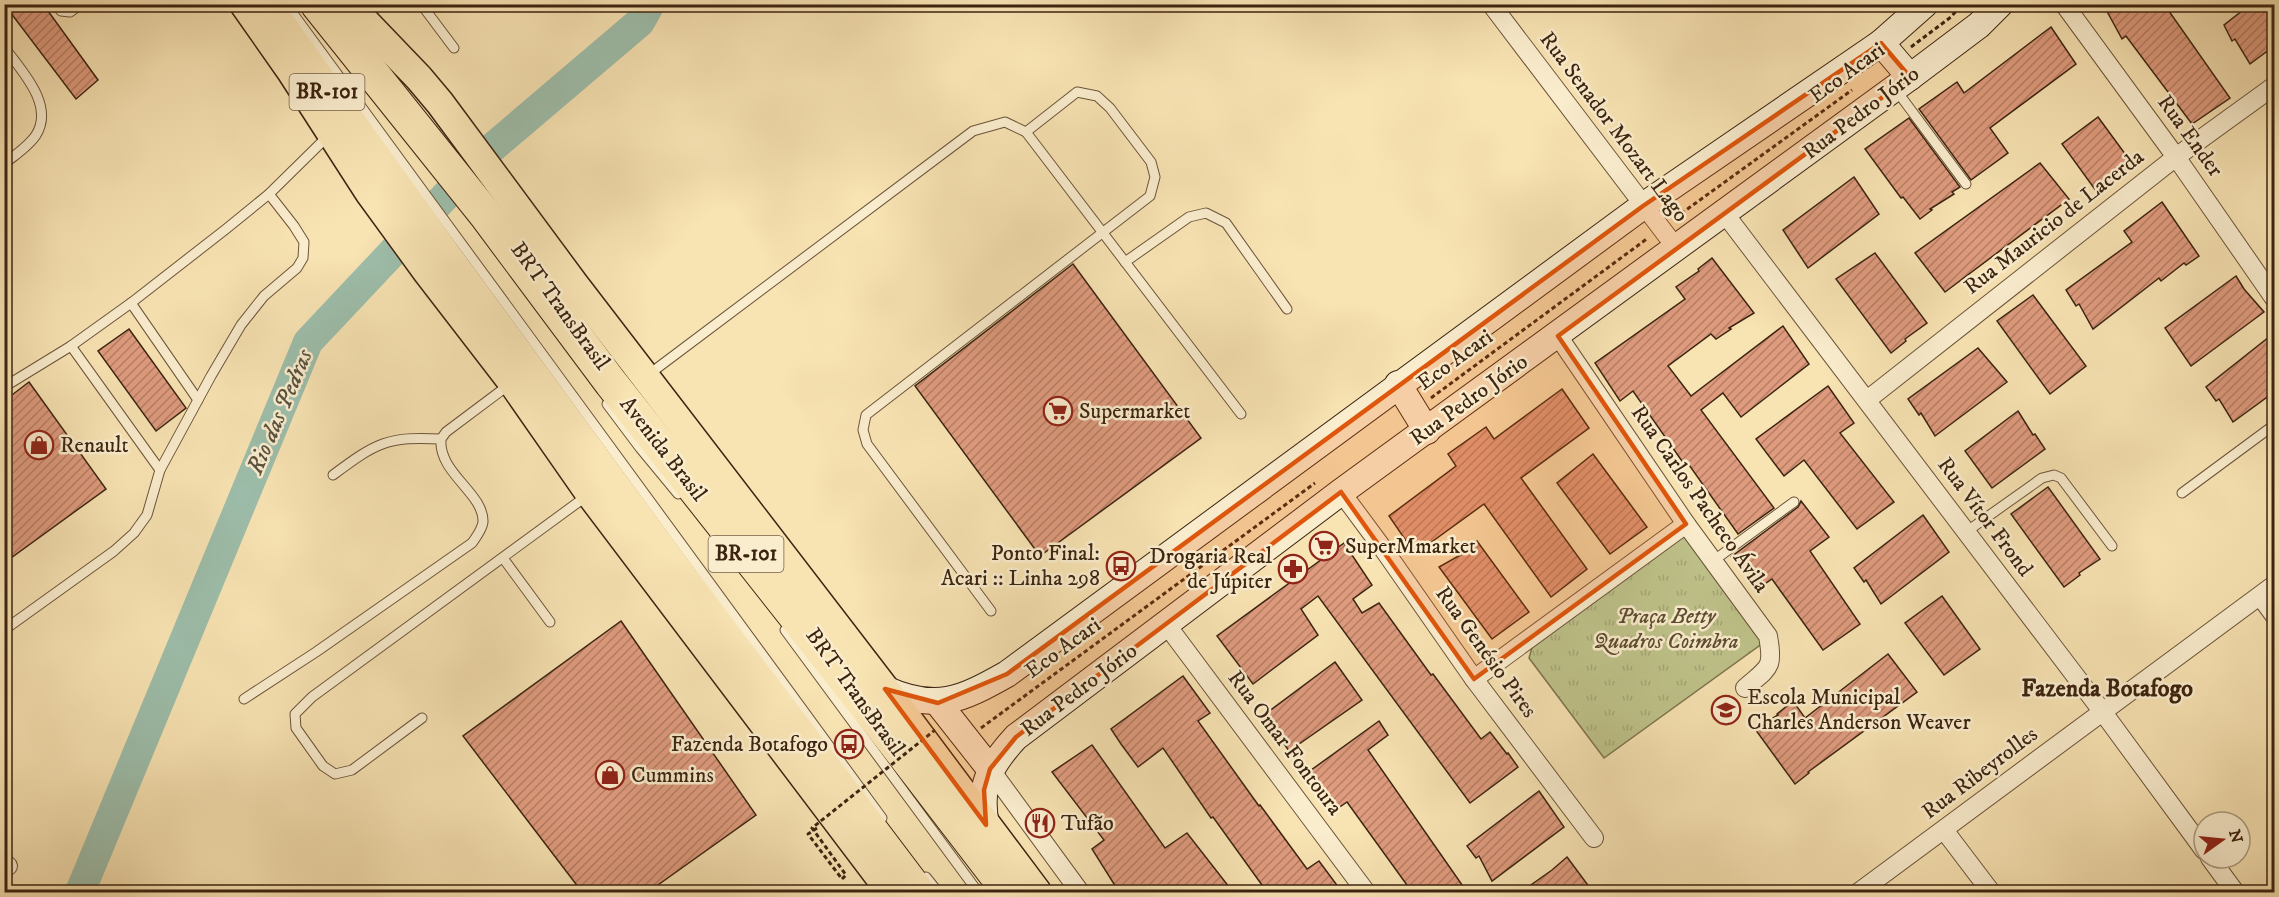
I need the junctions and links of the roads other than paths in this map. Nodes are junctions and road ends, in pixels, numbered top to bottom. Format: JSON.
{"nodes":[{"id":1,"x":55,"y":4,"type":"edge"},
{"id":2,"x":81,"y":4,"type":"edge"},
{"id":3,"x":244,"y":4,"type":"edge"},
{"id":4,"x":264,"y":4,"type":"edge"},
{"id":5,"x":286,"y":4,"type":"edge"},
{"id":6,"x":317,"y":4,"type":"edge"},
{"id":7,"x":348,"y":4,"type":"edge"},
{"id":8,"x":421,"y":4,"type":"edge"},
{"id":9,"x":1491,"y":4,"type":"edge"},
{"id":10,"x":1925,"y":4,"type":"edge"},
{"id":11,"x":2064,"y":4,"type":"edge"},
{"id":12,"x":2000,"y":5,"type":"edge"},
{"id":13,"x":4,"y":47,"type":"edge"},
{"id":14,"x":454,"y":48,"type":"dead end"},
{"id":15,"x":1895,"y":67,"type":"junction"},
{"id":16,"x":2274,"y":86,"type":"edge"},
{"id":17,"x":1026,"y":132,"type":"junction"},
{"id":18,"x":331,"y":133,"type":"junction"},
{"id":19,"x":2176,"y":156,"type":"junction"},
{"id":20,"x":4,"y":164,"type":"edge"},
{"id":21,"x":389,"y":181,"type":"junction"},
{"id":22,"x":1966,"y":184,"type":"dead end"},
{"id":23,"x":269,"y":194,"type":"junction"},
{"id":24,"x":1643,"y":206,"type":"junction"},
{"id":25,"x":1725,"y":214,"type":"junction"},
{"id":26,"x":1102,"y":231,"type":"junction"},
{"id":27,"x":1677,"y":249,"type":"junction"},
{"id":28,"x":445,"y":258,"type":"junction"},
{"id":29,"x":1125,"y":262,"type":"junction"},
{"id":30,"x":2274,"y":298,"type":"edge"},
{"id":31,"x":131,"y":303,"type":"junction"},
{"id":32,"x":1287,"y":309,"type":"dead end"},
{"id":33,"x":1558,"y":336,"type":"junction"},
{"id":34,"x":70,"y":346,"type":"junction"},
{"id":35,"x":646,"y":377,"type":"junction"},
{"id":36,"x":512,"y":382,"type":"junction"},
{"id":37,"x":1398,"y":384,"type":"junction"},
{"id":38,"x":4,"y":387,"type":"edge"},
{"id":39,"x":598,"y":392,"type":"dead end"},
{"id":40,"x":198,"y":400,"type":"junction"},
{"id":41,"x":1867,"y":400,"type":"junction"},
{"id":42,"x":1241,"y":414,"type":"dead end"},
{"id":43,"x":1420,"y":421,"type":"junction"},
{"id":44,"x":2274,"y":425,"type":"edge"},
{"id":45,"x":441,"y":439,"type":"junction"},
{"id":46,"x":160,"y":470,"type":"junction"},
{"id":47,"x":333,"y":475,"type":"dead end"},
{"id":48,"x":1331,"y":486,"type":"junction"},
{"id":49,"x":590,"y":494,"type":"junction"},
{"id":50,"x":2182,"y":494,"type":"dead end"},
{"id":51,"x":684,"y":501,"type":"dead end"},
{"id":52,"x":1794,"y":502,"type":"dead end"},
{"id":53,"x":1686,"y":524,"type":"junction"},
{"id":54,"x":1966,"y":532,"type":"junction"},
{"id":55,"x":2112,"y":546,"type":"dead end"},
{"id":56,"x":503,"y":558,"type":"junction"},
{"id":57,"x":1713,"y":561,"type":"junction"},
{"id":58,"x":2267,"y":590,"type":"edge"},
{"id":59,"x":991,"y":611,"type":"dead end"},
{"id":60,"x":2274,"y":615,"type":"edge"},
{"id":61,"x":778,"y":620,"type":"dead end"},
{"id":62,"x":550,"y":622,"type":"dead end"},
{"id":63,"x":1166,"y":624,"type":"junction"},
{"id":64,"x":4,"y":630,"type":"edge"},
{"id":65,"x":1474,"y":679,"type":"junction"},
{"id":66,"x":1745,"y":688,"type":"dead end"},
{"id":67,"x":885,"y":689,"type":"junction"},
{"id":68,"x":244,"y":699,"type":"dead end"},
{"id":69,"x":938,"y":703,"type":"junction"},
{"id":70,"x":2102,"y":711,"type":"junction"},
{"id":71,"x":422,"y":718,"type":"dead end"},
{"id":72,"x":990,"y":769,"type":"junction"},
{"id":73,"x":986,"y":825,"type":"junction"},
{"id":74,"x":889,"y":826,"type":"dead end"},
{"id":75,"x":1944,"y":830,"type":"junction"},
{"id":76,"x":2192,"y":834,"type":"edge"},
{"id":77,"x":1594,"y":838,"type":"dead end"},
{"id":78,"x":2219,"y":870,"type":"edge"},
{"id":79,"x":917,"y":878,"type":"edge"},
{"id":80,"x":891,"y":892,"type":"edge"},
{"id":81,"x":938,"y":892,"type":"edge"},
{"id":82,"x":978,"y":892,"type":"edge"},
{"id":83,"x":1009,"y":892,"type":"edge"},
{"id":84,"x":1037,"y":892,"type":"edge"},
{"id":85,"x":1080,"y":892,"type":"edge"},
{"id":86,"x":1366,"y":892,"type":"edge"},
{"id":87,"x":1859,"y":892,"type":"edge"},
{"id":88,"x":1991,"y":892,"type":"edge"},
{"id":89,"x":2235,"y":892,"type":"edge"}],
"edges":[{"from":1,"to":2,"type":"lane"},
{"from":3,"to":18,"type":"main road"},
{"from":4,"to":21,"type":"highway","number":"BR-101"},
{"from":5,"to":21,"type":"lane"},
{"from":6,"to":83,"type":"highway","name":"Avenida Brasil","number":"BR-101"},
{"from":7,"to":35,"type":"main road","name":"Avenida Brasil"},
{"from":8,"to":14,"type":"lane"},
{"from":9,"to":24,"type":"street","name":"Rua Senador Mozart Lago"},
{"from":10,"to":15,"type":"main road","name":"Rua Pedro Jório"},
{"from":11,"to":19,"type":"street","name":"Rua Ender"},
{"from":12,"to":15,"type":"main road","name":"Rua Pedro Jório"},
{"from":13,"to":20,"type":"lane"},
{"from":15,"to":22,"type":"lane"},
{"from":15,"to":24,"type":"main road","name":"Rua Pedro Jório"},
{"from":15,"to":25,"type":"main road","name":"Rua Pedro Jório"},
{"from":16,"to":19,"type":"street","name":"Rua Mauricio de Lacerda"},
{"from":17,"to":26,"type":"lane"},
{"from":17,"to":26,"type":"lane"},
{"from":17,"to":35,"type":"lane"},
{"from":18,"to":21,"type":"main road"},
{"from":18,"to":23,"type":"lane"},
{"from":19,"to":30,"type":"street","name":"Rua Ender"},
{"from":19,"to":41,"type":"street","name":"Rua Mauricio de Lacerda"},
{"from":21,"to":28,"type":"highway","number":"BR-101"},
{"from":23,"to":31,"type":"lane"},
{"from":23,"to":40,"type":"lane"},
{"from":24,"to":27,"type":"street","name":"Rua Senador Mozart Lago"},
{"from":24,"to":37,"type":"main road","name":"Rua Pedro Jório"},
{"from":25,"to":27,"type":"main road","name":"Rua Pedro Jório"},
{"from":25,"to":41,"type":"street","name":"Rua Vítor Frond"},
{"from":26,"to":29,"type":"lane"},
{"from":26,"to":59,"type":"lane"},
{"from":27,"to":33,"type":"main road","name":"Rua Pedro Jório"},
{"from":28,"to":36,"type":"main road"},
{"from":28,"to":74,"type":"lane","name":"BRT TransBrasil"},
{"from":28,"to":79,"type":"highway","number":"BR-101"},
{"from":29,"to":32,"type":"lane"},
{"from":29,"to":42,"type":"lane"},
{"from":31,"to":34,"type":"lane"},
{"from":31,"to":40,"type":"lane"},
{"from":33,"to":43,"type":"main road","name":"Rua Pedro Jório"},
{"from":33,"to":53,"type":"street","name":"Rua Carlos Pacheco Ávila"},
{"from":34,"to":38,"type":"lane"},
{"from":34,"to":46,"type":"lane"},
{"from":35,"to":67,"type":"main road","name":"Avenida Brasil"},
{"from":36,"to":45,"type":"lane"},
{"from":36,"to":49,"type":"main road"},
{"from":37,"to":43,"type":"main road"},
{"from":37,"to":69,"type":"main road","name":"Rua Pedro Jório"},
{"from":39,"to":51,"type":"lane","name":"BRT TransBrasil"},
{"from":40,"to":46,"type":"lane"},
{"from":41,"to":54,"type":"street","name":"Rua Vítor Frond"},
{"from":43,"to":48,"type":"main road","name":"Rua Pedro Jório"},
{"from":44,"to":50,"type":"lane"},
{"from":45,"to":47,"type":"lane"},
{"from":45,"to":68,"type":"lane"},
{"from":46,"to":64,"type":"lane"},
{"from":48,"to":63,"type":"main road","name":"Rua Pedro Jório"},
{"from":48,"to":65,"type":"street","name":"Rua Genésio Pires"},
{"from":49,"to":56,"type":"lane"},
{"from":49,"to":80,"type":"main road"},
{"from":52,"to":57,"type":"lane"},
{"from":53,"to":57,"type":"street","name":"Rua Carlos Pacheco Ávila"},
{"from":53,"to":65,"type":"street"},
{"from":54,"to":55,"type":"lane"},
{"from":54,"to":70,"type":"street","name":"Rua Vítor Frond"},
{"from":56,"to":62,"type":"lane"},
{"from":56,"to":71,"type":"lane"},
{"from":57,"to":66,"type":"street","name":"Rua Carlos Pacheco Ávila"},
{"from":58,"to":60,"type":"street"},
{"from":58,"to":70,"type":"street","name":"Rua Ribeyrolles"},
{"from":61,"to":82,"type":"lane","name":"BRT TransBrasil"},
{"from":63,"to":72,"type":"main road","name":"Rua Pedro Jório"},
{"from":63,"to":86,"type":"street","name":"Rua Omar Fontoura"},
{"from":65,"to":77,"type":"street","name":"Rua Genésio Pires"},
{"from":67,"to":69,"type":"main road","name":"Rua Pedro Jório"},
{"from":67,"to":73,"type":"main road","name":"Avenida Brasil"},
{"from":69,"to":72,"type":"main road"},
{"from":70,"to":75,"type":"street","name":"Rua Ribeyrolles"},
{"from":70,"to":76,"type":"street","name":"Rua Vítor Frond"},
{"from":72,"to":73,"type":"main road","name":"Rua Pedro Jório"},
{"from":72,"to":85,"type":"street"},
{"from":73,"to":84,"type":"main road","name":"Avenida Brasil"},
{"from":75,"to":87,"type":"street","name":"Rua Ribeyrolles"},
{"from":75,"to":88,"type":"street"},
{"from":78,"to":89,"type":"street"},
{"from":79,"to":81,"type":"lane"}]}
